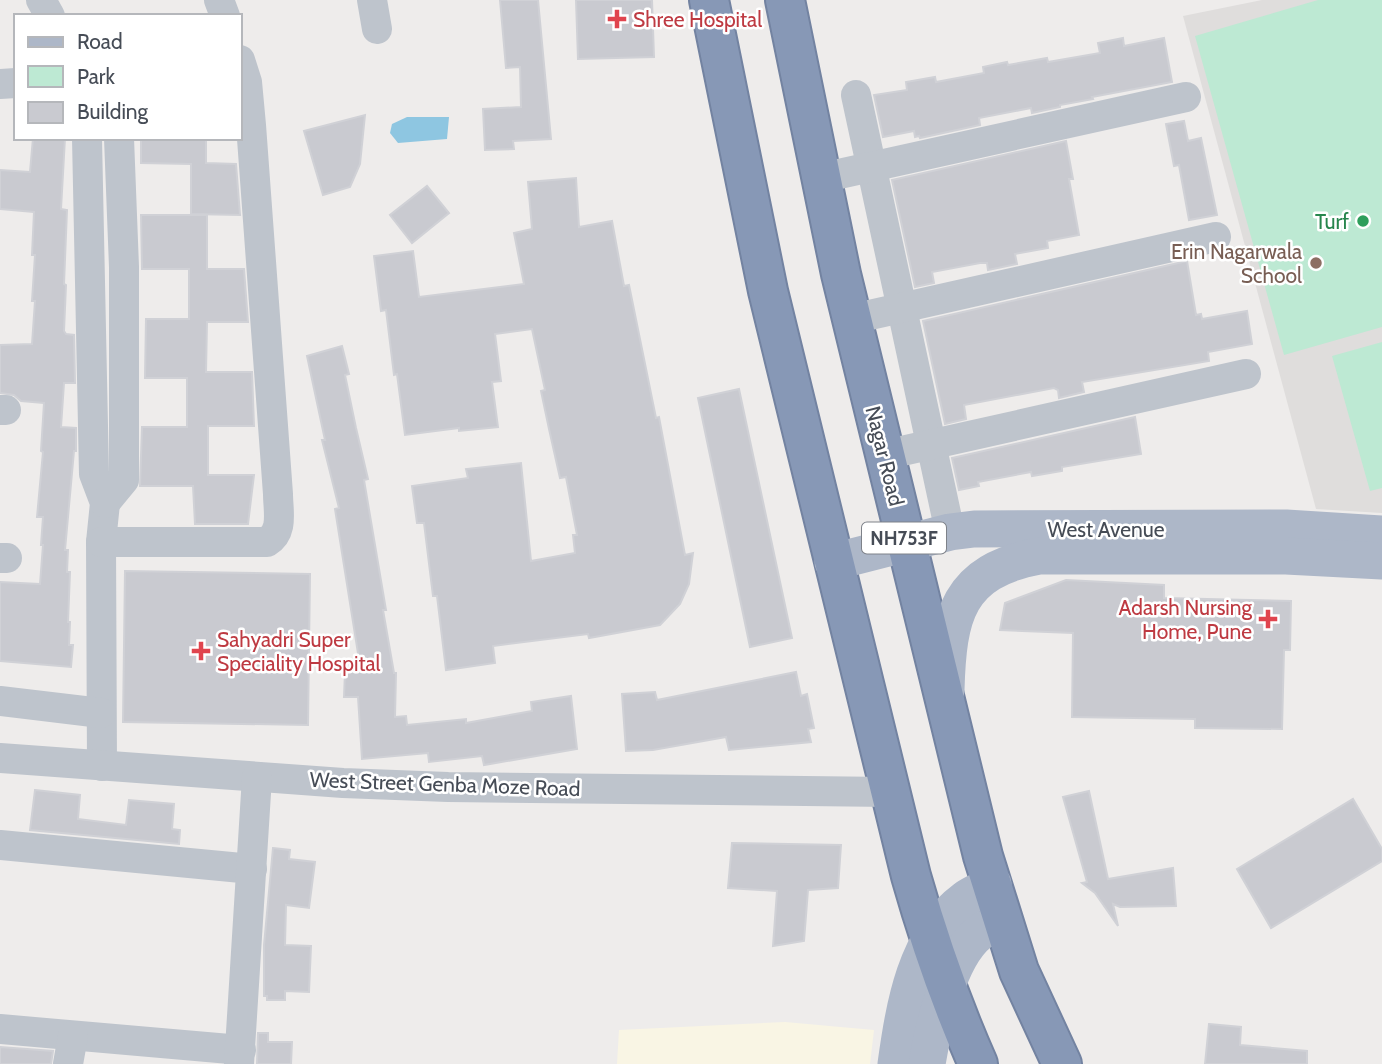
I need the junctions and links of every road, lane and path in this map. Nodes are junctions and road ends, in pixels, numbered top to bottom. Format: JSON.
{"nodes":[{"id":1,"x":372,"y":0,"type":"edge"},
{"id":2,"x":709,"y":0,"type":"edge"},
{"id":3,"x":785,"y":0,"type":"edge"},
{"id":4,"x":377,"y":29,"type":"dead end"},
{"id":5,"x":242,"y":75,"type":"edge"},
{"id":6,"x":856,"y":95,"type":"dead end"},
{"id":7,"x":1186,"y":97,"type":"dead end"},
{"id":8,"x":87,"y":140,"type":"edge"},
{"id":9,"x":119,"y":140,"type":"edge"},
{"id":10,"x":871,"y":167,"type":"junction"},
{"id":11,"x":821,"y":178,"type":"junction"},
{"id":12,"x":1216,"y":237,"type":"dead end"},
{"id":13,"x":901,"y":307,"type":"junction"},
{"id":14,"x":852,"y":319,"type":"junction"},
{"id":15,"x":1246,"y":374,"type":"dead end"},
{"id":16,"x":930,"y":444,"type":"junction"},
{"id":17,"x":884,"y":455,"type":"junction"},
{"id":18,"x":105,"y":503,"type":"junction"},
{"id":19,"x":950,"y":532,"type":"junction"},
{"id":20,"x":1382,"y":534,"type":"edge"},
{"id":21,"x":101,"y":542,"type":"junction"},
{"id":22,"x":906,"y":543,"type":"junction"},
{"id":23,"x":1382,"y":561,"type":"edge"},
{"id":24,"x":833,"y":562,"type":"junction"},
{"id":25,"x":0,"y":701,"type":"edge"},
{"id":26,"x":946,"y":706,"type":"junction"},
{"id":27,"x":101,"y":713,"type":"junction"},
{"id":28,"x":0,"y":758,"type":"edge"},
{"id":29,"x":102,"y":766,"type":"junction"},
{"id":30,"x":257,"y":777,"type":"junction"},
{"id":31,"x":891,"y":792,"type":"junction"},
{"id":32,"x":0,"y":845,"type":"edge"},
{"id":33,"x":252,"y":869,"type":"junction"},
{"id":34,"x":998,"y":902,"type":"junction"},
{"id":35,"x":929,"y":939,"type":"junction"},
{"id":36,"x":946,"y":986,"type":"junction"},
{"id":37,"x":0,"y":1029,"type":"edge"},
{"id":38,"x":71,"y":1050,"type":"edge"},
{"id":39,"x":240,"y":1057,"type":"edge"},
{"id":40,"x":896,"y":1064,"type":"edge"},
{"id":41,"x":927,"y":1064,"type":"edge"},
{"id":42,"x":978,"y":1064,"type":"edge"},
{"id":43,"x":1062,"y":1064,"type":"edge"}],
"edges":[{"from":1,"to":4,"type":"street"},
{"from":2,"to":24,"type":"highway","number":"NH753F"},
{"from":3,"to":11,"type":"highway","name":"Nagar Road","number":"NH753F"},
{"from":5,"to":21,"type":"street"},
{"from":6,"to":10,"type":"street"},
{"from":7,"to":10,"type":"street"},
{"from":8,"to":18,"type":"street"},
{"from":9,"to":18,"type":"street"},
{"from":10,"to":11,"type":"street"},
{"from":10,"to":13,"type":"street"},
{"from":11,"to":14,"type":"highway","name":"Nagar Road","number":"NH753F"},
{"from":12,"to":13,"type":"street"},
{"from":13,"to":14,"type":"street"},
{"from":13,"to":16,"type":"street"},
{"from":14,"to":17,"type":"highway","name":"Nagar Road","number":"NH753F"},
{"from":15,"to":16,"type":"street"},
{"from":16,"to":17,"type":"street"},
{"from":16,"to":19,"type":"street"},
{"from":17,"to":22,"type":"highway","name":"Nagar Road","number":"NH753F"},
{"from":18,"to":21,"type":"street"},
{"from":19,"to":20,"type":"main road","name":"West Avenue"},
{"from":19,"to":22,"type":"main road","name":"West Avenue"},
{"from":21,"to":27,"type":"street"},
{"from":22,"to":24,"type":"main road","name":"West Avenue"},
{"from":22,"to":26,"type":"highway","name":"Nagar Road","number":"NH753F"},
{"from":23,"to":26,"type":"main road","name":"West Avenue"},
{"from":24,"to":31,"type":"highway","number":"NH753F"},
{"from":25,"to":27,"type":"street"},
{"from":26,"to":34,"type":"highway","name":"Nagar Road","number":"NH753F"},
{"from":27,"to":29,"type":"street"},
{"from":28,"to":29,"type":"street","name":"West Street Genba Moze Road"},
{"from":29,"to":30,"type":"street","name":"West Street Genba Moze Road"},
{"from":30,"to":31,"type":"street","name":"West Street Genba Moze Road"},
{"from":30,"to":33,"type":"street"},
{"from":31,"to":35,"type":"highway","number":"NH753F"},
{"from":32,"to":33,"type":"street"},
{"from":33,"to":39,"type":"street"},
{"from":34,"to":35,"type":"main road"},
{"from":34,"to":36,"type":"main road"},
{"from":34,"to":43,"type":"highway","name":"Nagar Road","number":"NH753F"},
{"from":35,"to":36,"type":"highway","number":"NH753F"},
{"from":35,"to":40,"type":"main road"},
{"from":36,"to":41,"type":"main road"},
{"from":36,"to":42,"type":"highway","number":"NH753F"},
{"from":37,"to":38,"type":"street"},
{"from":38,"to":39,"type":"street"}]}
